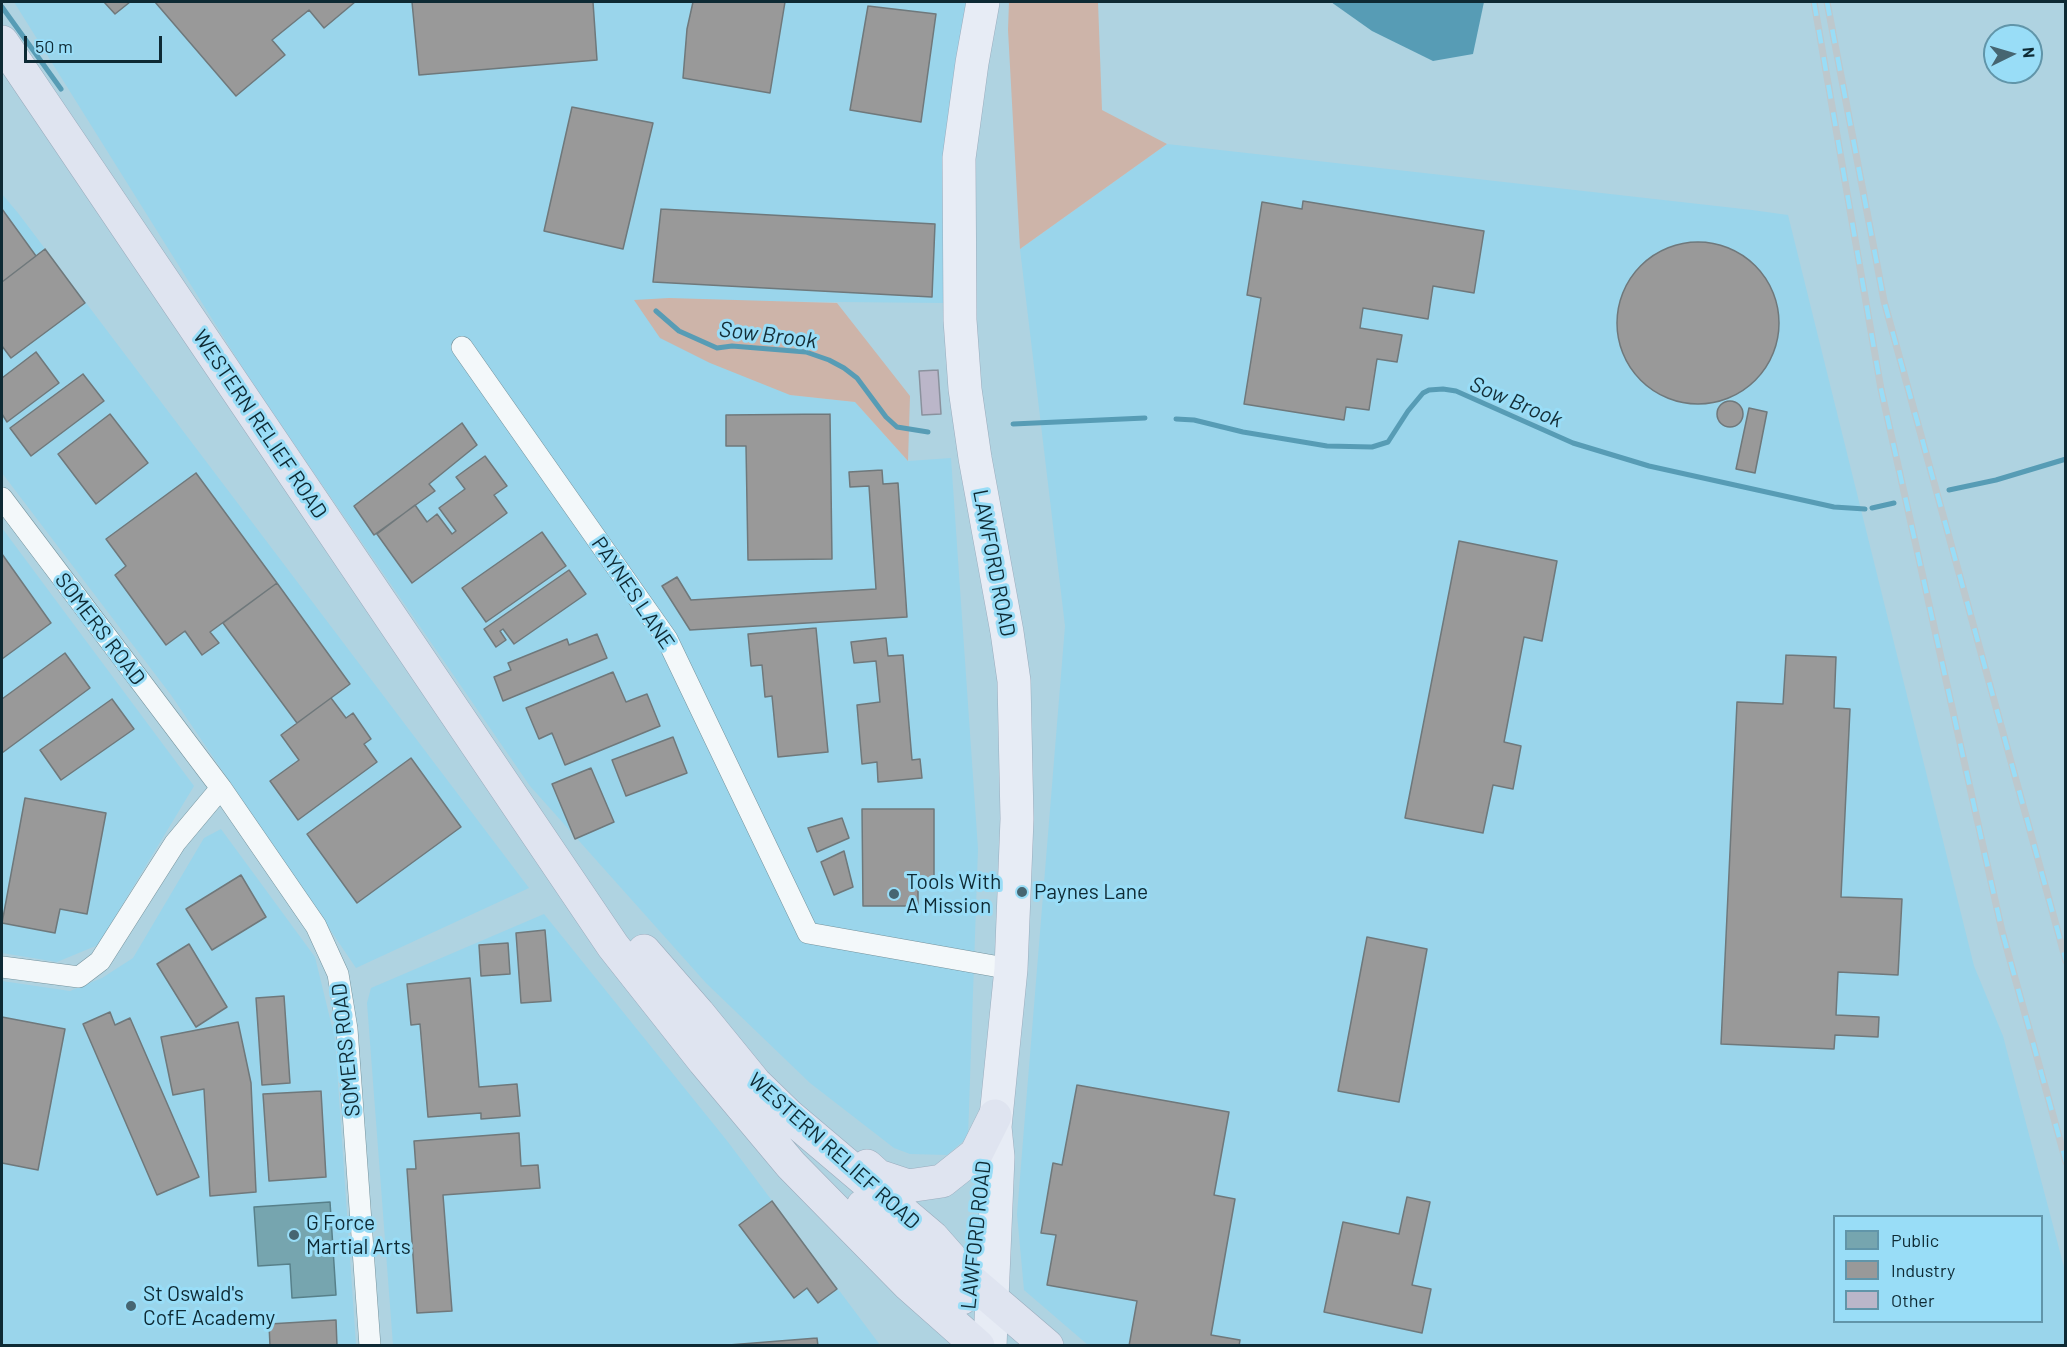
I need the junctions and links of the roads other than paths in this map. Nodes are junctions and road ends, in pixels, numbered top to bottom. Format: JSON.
{"nodes":[{"id":1,"x":983,"y":2,"type":"edge"},
{"id":2,"x":2,"y":42,"type":"edge"},
{"id":3,"x":462,"y":346,"type":"dead end"},
{"id":4,"x":2,"y":498,"type":"edge"},
{"id":5,"x":220,"y":788,"type":"junction"},
{"id":6,"x":518,"y":806,"type":"junction"},
{"id":7,"x":2,"y":967,"type":"edge"},
{"id":8,"x":1011,"y":969,"type":"junction"},
{"id":9,"x":755,"y":1083,"type":"junction"},
{"id":10,"x":995,"y":1122,"type":"junction"},
{"id":11,"x":981,"y":1322,"type":"edge"},
{"id":12,"x":370,"y":1346,"type":"edge"},
{"id":13,"x":1047,"y":1346,"type":"edge"}],
"edges":[{"from":1,"to":8,"type":"main road","name":"LAWFORD ROAD"},
{"from":2,"to":6,"type":"highway","name":"WESTERN RELIEF ROAD"},
{"from":3,"to":8,"type":"street","name":"PAYNES LANE"},
{"from":4,"to":5,"type":"street","name":"SOMERS ROAD"},
{"from":5,"to":7,"type":"street"},
{"from":5,"to":12,"type":"street","name":"SOMERS ROAD"},
{"from":6,"to":9,"type":"highway","name":"WESTERN RELIEF ROAD"},
{"from":6,"to":11,"type":"highway","name":"WESTERN RELIEF ROAD"},
{"from":8,"to":10,"type":"main road","name":"LAWFORD ROAD"},
{"from":9,"to":10,"type":"highway"},
{"from":9,"to":11,"type":"highway","name":"WESTERN RELIEF ROAD"},
{"from":10,"to":11,"type":"main road","name":"LAWFORD ROAD"},
{"from":11,"to":13,"type":"highway","name":"WESTERN RELIEF ROAD"}]}
